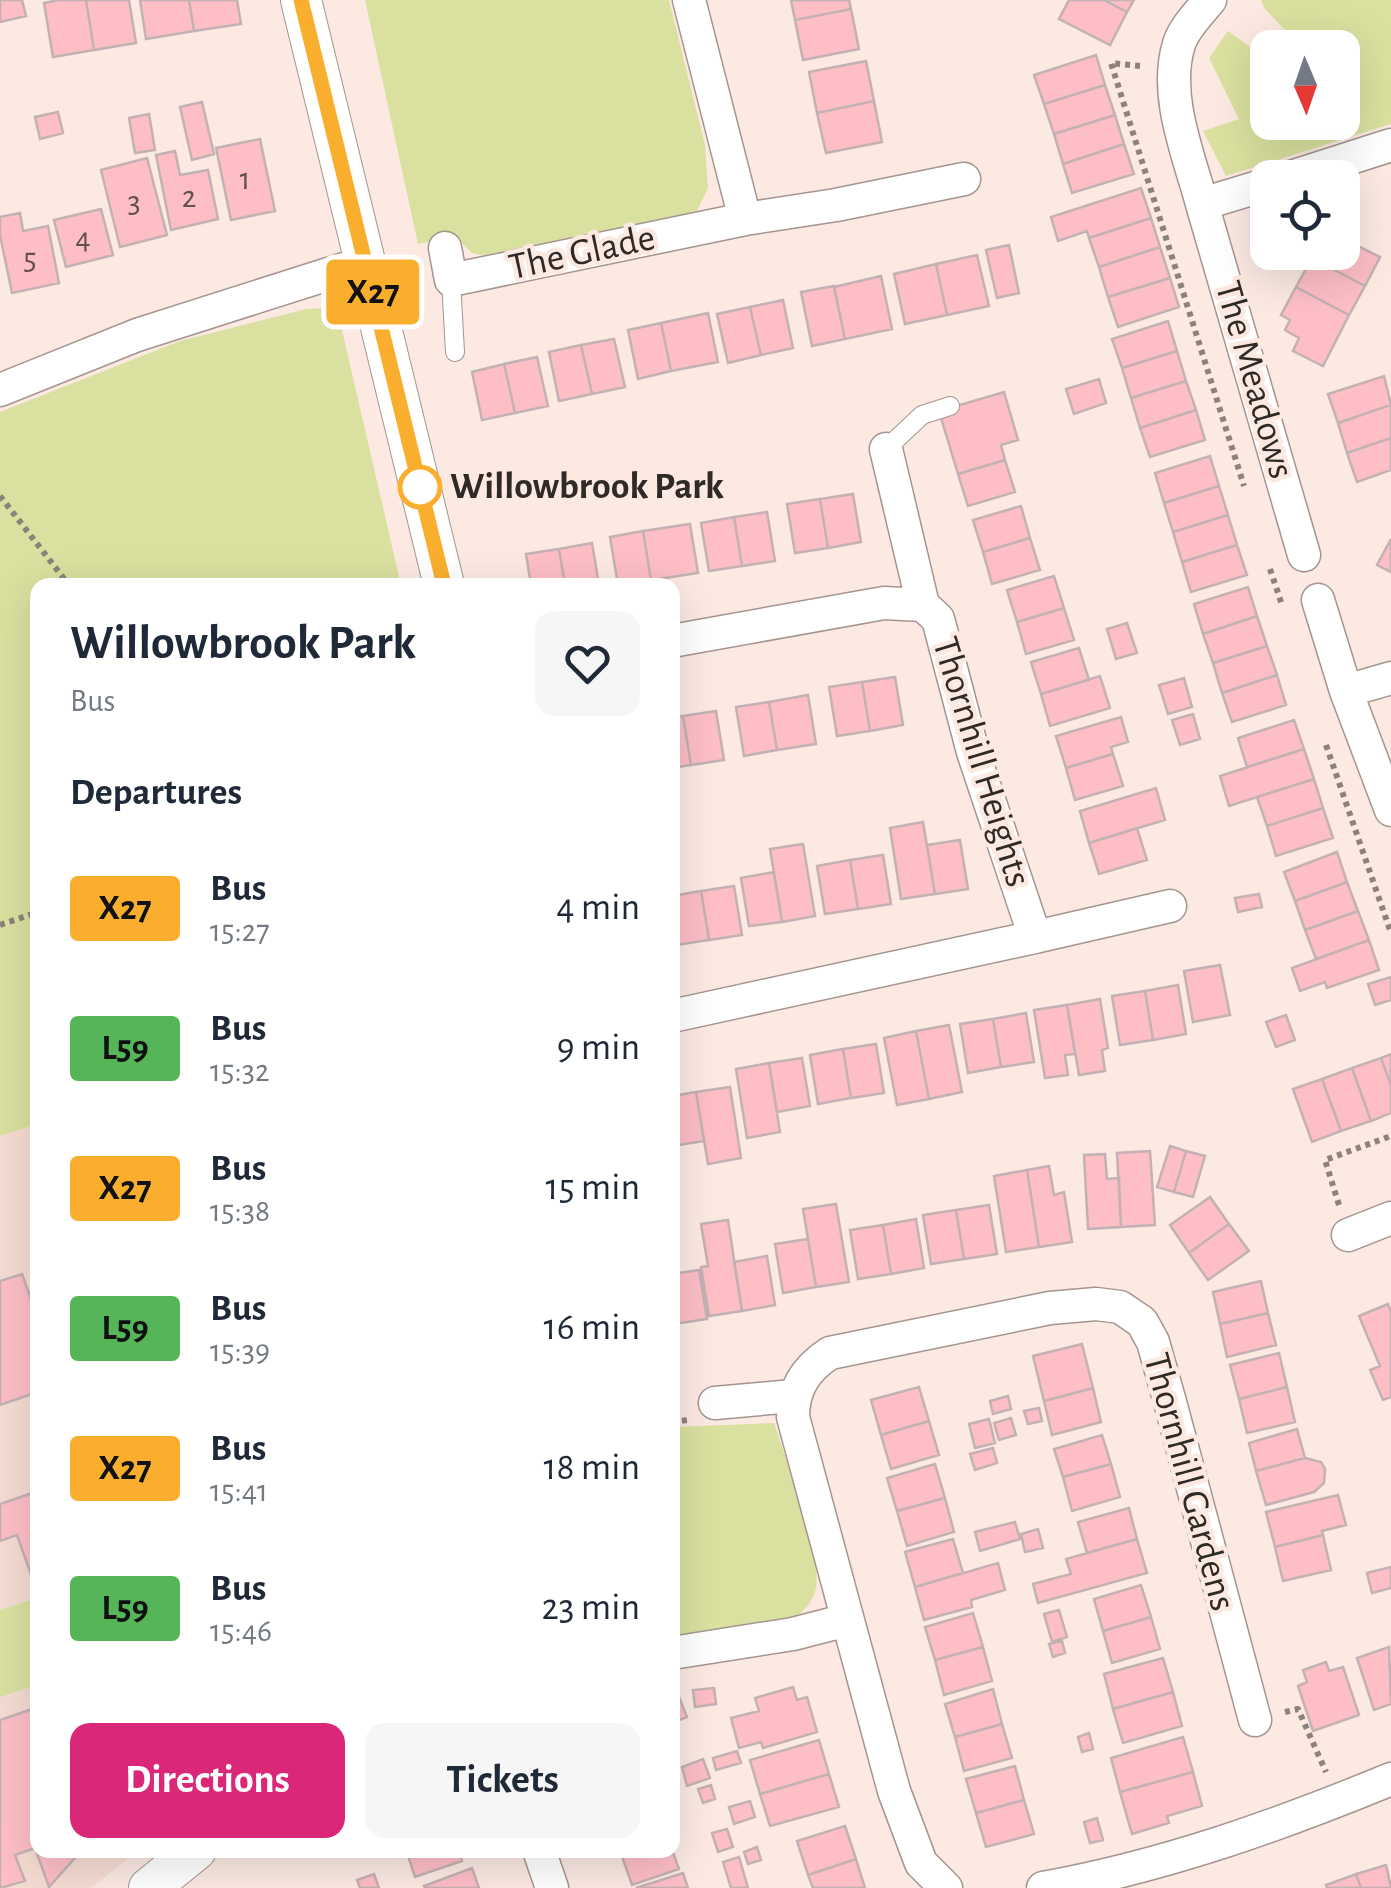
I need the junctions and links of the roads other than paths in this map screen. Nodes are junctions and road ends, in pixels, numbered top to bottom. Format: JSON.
{"nodes":[{"id":1,"x":301,"y":0,"type":"edge"},
{"id":2,"x":688,"y":0,"type":"edge"},
{"id":3,"x":1210,"y":0,"type":"edge"},
{"id":4,"x":1391,"y":145,"type":"edge"},
{"id":5,"x":1344,"y":160,"type":"edge"},
{"id":6,"x":964,"y":178,"type":"dead end"},
{"id":7,"x":1250,"y":189,"type":"edge"},
{"id":8,"x":1202,"y":204,"type":"junction"},
{"id":9,"x":745,"y":219,"type":"junction"},
{"id":10,"x":366,"y":262,"type":"junction"},
{"id":11,"x":448,"y":264,"type":"joint"},
{"id":12,"x":455,"y":352,"type":"dead end"},
{"id":13,"x":0,"y":390,"type":"edge"},
{"id":14,"x":950,"y":406,"type":"dead end"},
{"id":15,"x":886,"y":449,"type":"joint"},
{"id":16,"x":1304,"y":556,"type":"dead end"},
{"id":17,"x":442,"y":578,"type":"edge"},
{"id":18,"x":1318,"y":600,"type":"dead end"},
{"id":19,"x":923,"y":605,"type":"junction"},
{"id":20,"x":680,"y":640,"type":"edge"},
{"id":21,"x":1391,"y":678,"type":"edge"},
{"id":22,"x":1346,"y":691,"type":"junction"},
{"id":23,"x":1391,"y":810,"type":"edge"},
{"id":24,"x":1170,"y":906,"type":"dead end"},
{"id":25,"x":1035,"y":937,"type":"junction"},
{"id":26,"x":680,"y":1014,"type":"edge"},
{"id":27,"x":1391,"y":1218,"type":"edge"},
{"id":28,"x":1348,"y":1235,"type":"road end"},
{"id":29,"x":793,"y":1396,"type":"junction"},
{"id":30,"x":716,"y":1404,"type":"dead end"},
{"id":31,"x":847,"y":1620,"type":"junction"},
{"id":32,"x":680,"y":1652,"type":"edge"},
{"id":33,"x":1254,"y":1720,"type":"road end"},
{"id":34,"x":1391,"y":1780,"type":"edge"},
{"id":35,"x":186,"y":1858,"type":"edge"},
{"id":36,"x":542,"y":1858,"type":"edge"},
{"id":37,"x":149,"y":1888,"type":"edge"},
{"id":38,"x":552,"y":1888,"type":"edge"},
{"id":39,"x":946,"y":1888,"type":"edge"},
{"id":40,"x":1043,"y":1888,"type":"edge"}],
"edges":[{"from":1,"to":10,"type":"street"},
{"from":2,"to":9,"type":"street"},
{"from":3,"to":8,"type":"street","name":"The Meadows"},
{"from":4,"to":5,"type":"street"},
{"from":6,"to":9,"type":"street","name":"The Glade"},
{"from":7,"to":8,"type":"street"},
{"from":8,"to":16,"type":"street","name":"The Meadows"},
{"from":9,"to":11,"type":"street","name":"The Glade"},
{"from":10,"to":13,"type":"street"},
{"from":10,"to":17,"type":"street"},
{"from":11,"to":12,"type":"lane"},
{"from":14,"to":15,"type":"lane"},
{"from":15,"to":19,"type":"street"},
{"from":18,"to":22,"type":"street"},
{"from":19,"to":20,"type":"street","name":"Thornhill Heights"},
{"from":19,"to":25,"type":"street","name":"Thornhill Heights"},
{"from":21,"to":22,"type":"street"},
{"from":22,"to":23,"type":"street"},
{"from":24,"to":25,"type":"street","name":"Thornhill Heights"},
{"from":25,"to":26,"type":"street","name":"Thornhill Heights"},
{"from":27,"to":28,"type":"street"},
{"from":29,"to":30,"type":"street"},
{"from":29,"to":31,"type":"street"},
{"from":29,"to":33,"type":"street","name":"Thornhill Gardens"},
{"from":31,"to":32,"type":"street"},
{"from":31,"to":39,"type":"street"},
{"from":34,"to":40,"type":"street"},
{"from":35,"to":37,"type":"street"},
{"from":36,"to":38,"type":"street"}]}
